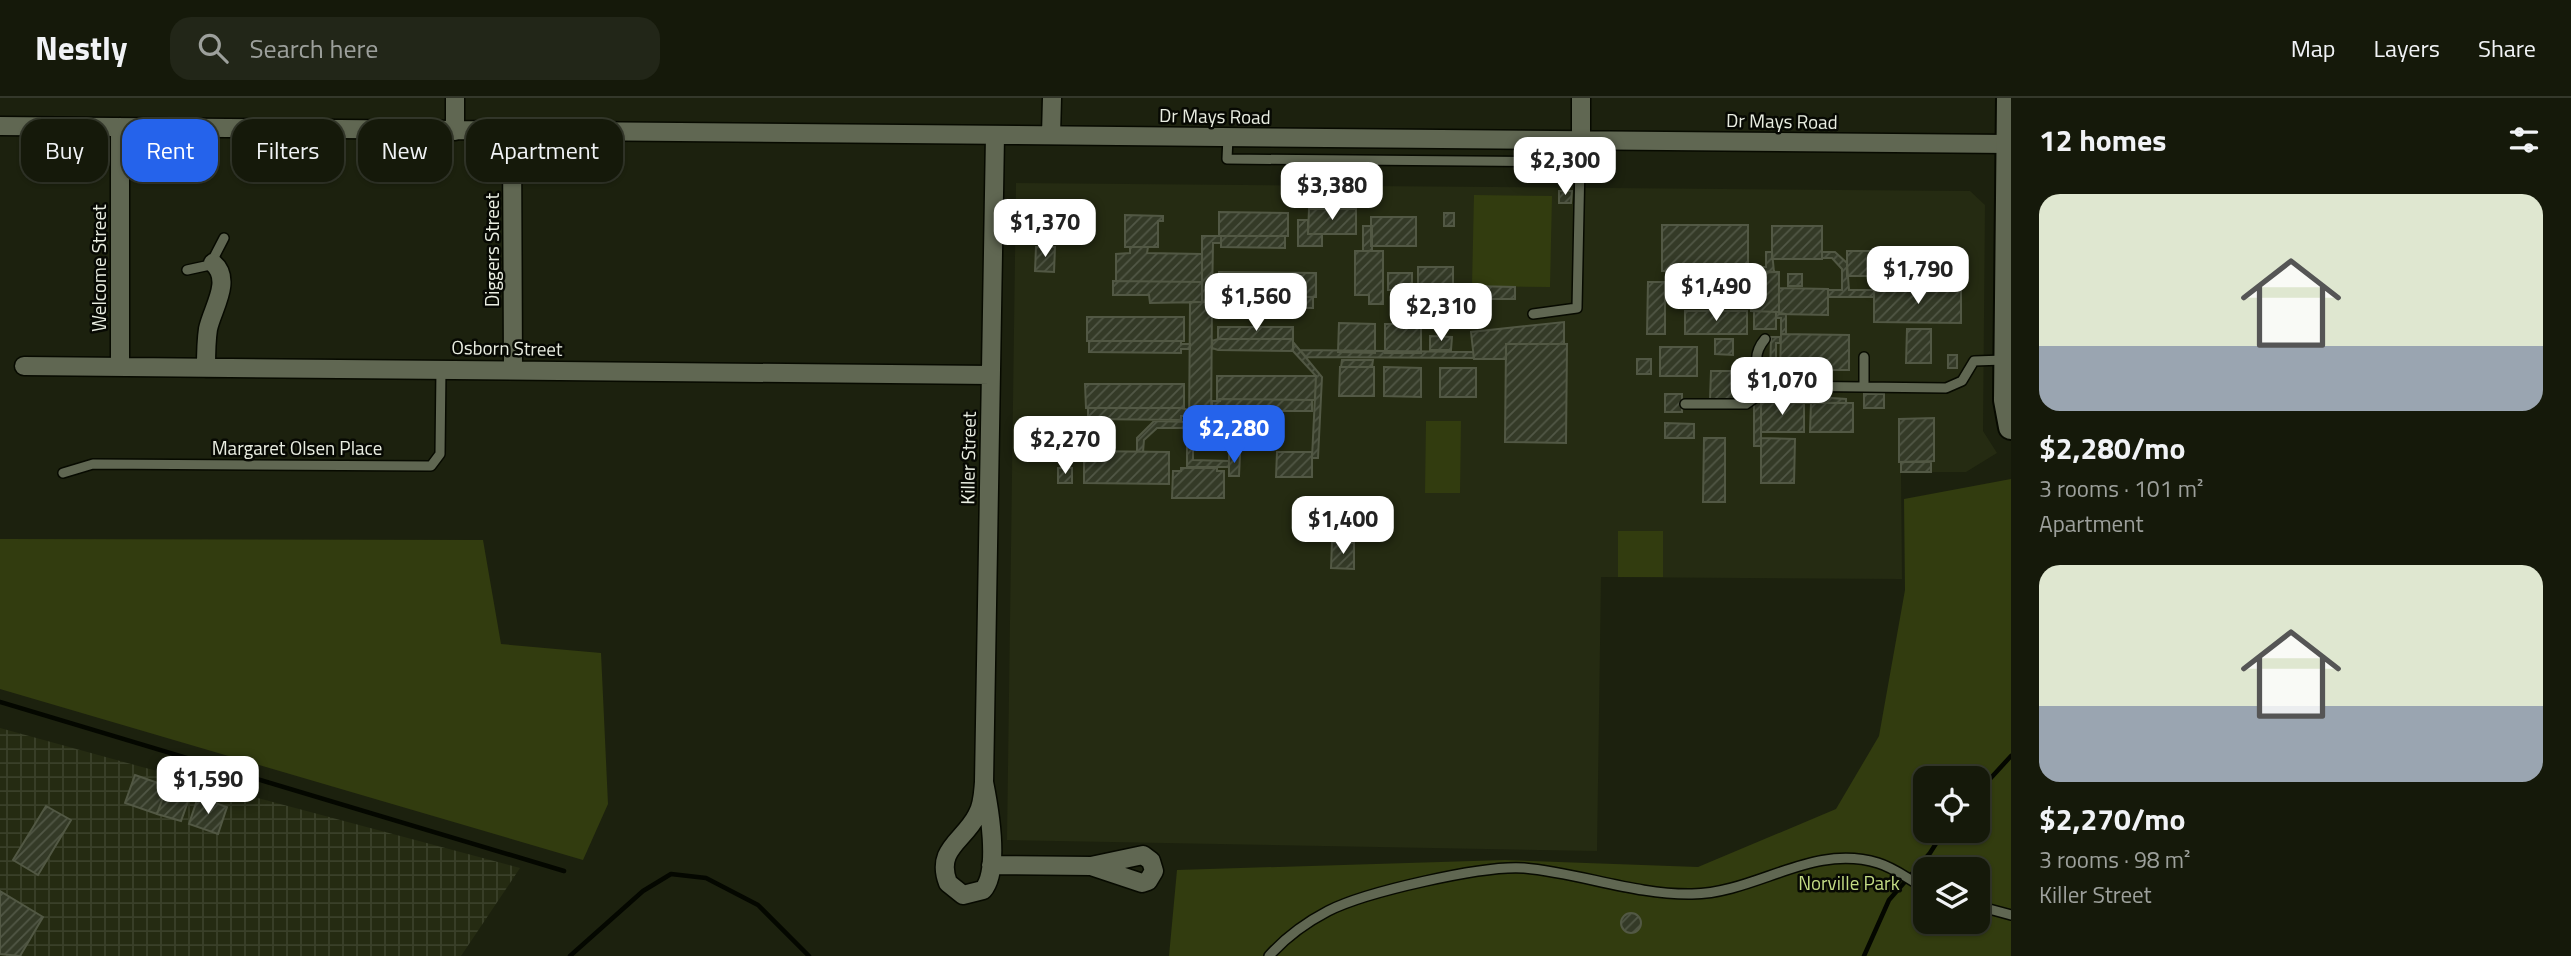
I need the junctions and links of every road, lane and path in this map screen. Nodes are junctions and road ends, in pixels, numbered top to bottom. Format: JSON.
{"nodes":[{"id":1,"x":455,"y":98,"type":"edge"},
{"id":2,"x":1052,"y":98,"type":"edge"},
{"id":3,"x":1581,"y":98,"type":"edge"},
{"id":4,"x":2009,"y":98,"type":"edge"},
{"id":5,"x":0,"y":126,"type":"edge"},
{"id":6,"x":120,"y":127,"type":"junction"},
{"id":7,"x":455,"y":131,"type":"junction"},
{"id":8,"x":466,"y":131,"type":"edge"},
{"id":9,"x":623,"y":132,"type":"edge"},
{"id":10,"x":995,"y":135,"type":"junction"},
{"id":11,"x":1051,"y":135,"type":"junction"},
{"id":12,"x":1228,"y":137,"type":"junction"},
{"id":13,"x":1580,"y":141,"type":"junction"},
{"id":14,"x":2009,"y":144,"type":"junction"},
{"id":15,"x":1580,"y":162,"type":"junction"},
{"id":16,"x":512,"y":182,"type":"edge"},
{"id":17,"x":224,"y":238,"type":"dead end"},
{"id":18,"x":213,"y":262,"type":"junction"},
{"id":19,"x":187,"y":270,"type":"dead end"},
{"id":20,"x":1533,"y":314,"type":"dead end"},
{"id":21,"x":1765,"y":339,"type":"dead end"},
{"id":22,"x":1864,"y":357,"type":"dead end"},
{"id":23,"x":2006,"y":360,"type":"junction"},
{"id":24,"x":24,"y":366,"type":"dead end"},
{"id":25,"x":120,"y":367,"type":"junction"},
{"id":26,"x":206,"y":368,"type":"junction"},
{"id":27,"x":441,"y":369,"type":"junction"},
{"id":28,"x":513,"y":369,"type":"junction"},
{"id":29,"x":991,"y":375,"type":"junction"},
{"id":30,"x":1777,"y":386,"type":"junction"},
{"id":31,"x":1864,"y":387,"type":"junction"},
{"id":32,"x":2008,"y":400,"type":"edge"},
{"id":33,"x":1685,"y":404,"type":"dead end"},
{"id":34,"x":2011,"y":427,"type":"edge"},
{"id":35,"x":63,"y":473,"type":"dead end"},
{"id":36,"x":984,"y":782,"type":"junction"},
{"id":37,"x":991,"y":865,"type":"junction"},
{"id":38,"x":1091,"y":866,"type":"dead end"},
{"id":39,"x":1913,"y":881,"type":"edge"},
{"id":40,"x":1990,"y":909,"type":"edge"},
{"id":41,"x":2011,"y":915,"type":"edge"},
{"id":42,"x":1269,"y":956,"type":"edge"}],
"edges":[{"from":1,"to":7,"type":"street"},
{"from":2,"to":11,"type":"street"},
{"from":3,"to":13,"type":"street"},
{"from":4,"to":14,"type":"street"},
{"from":5,"to":6,"type":"street","name":"Dr Mays Road"},
{"from":6,"to":7,"type":"street","name":"Dr Mays Road"},
{"from":6,"to":25,"type":"street","name":"Welcome Street"},
{"from":7,"to":8,"type":"street","name":"Dr Mays Road"},
{"from":9,"to":10,"type":"street","name":"Dr Mays Road"},
{"from":10,"to":11,"type":"street","name":"Dr Mays Road"},
{"from":10,"to":29,"type":"street","name":"Killer Street"},
{"from":11,"to":12,"type":"street","name":"Dr Mays Road"},
{"from":12,"to":13,"type":"street","name":"Dr Mays Road"},
{"from":12,"to":15,"type":"lane"},
{"from":13,"to":14,"type":"street","name":"Dr Mays Road"},
{"from":13,"to":15,"type":"lane"},
{"from":14,"to":23,"type":"street"},
{"from":15,"to":20,"type":"lane"},
{"from":16,"to":28,"type":"street","name":"Diggers Street"},
{"from":17,"to":18,"type":"lane"},
{"from":18,"to":19,"type":"lane"},
{"from":18,"to":26,"type":"street"},
{"from":21,"to":30,"type":"lane"},
{"from":22,"to":31,"type":"lane"},
{"from":23,"to":31,"type":"lane"},
{"from":23,"to":32,"type":"street"},
{"from":24,"to":25,"type":"street","name":"Osborn Street"},
{"from":25,"to":26,"type":"street","name":"Osborn Street"},
{"from":26,"to":27,"type":"street","name":"Osborn Street"},
{"from":27,"to":28,"type":"street","name":"Osborn Street"},
{"from":27,"to":35,"type":"lane","name":"Margaret Olsen Place"},
{"from":28,"to":29,"type":"street","name":"Osborn Street"},
{"from":29,"to":36,"type":"street","name":"Killer Street"},
{"from":30,"to":31,"type":"lane"},
{"from":30,"to":33,"type":"lane"},
{"from":32,"to":34,"type":"street"},
{"from":36,"to":37,"type":"street"},
{"from":36,"to":37,"type":"street"},
{"from":37,"to":38,"type":"street"},
{"from":39,"to":42,"type":"lane"},
{"from":40,"to":41,"type":"lane"}]}
